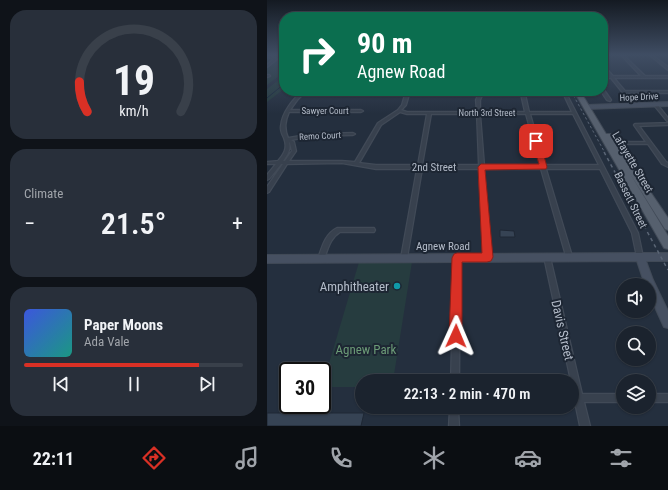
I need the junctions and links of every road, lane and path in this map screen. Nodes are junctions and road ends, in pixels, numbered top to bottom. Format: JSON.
{"nodes":[{"id":1,"x":608,"y":77,"type":"edge"},
{"id":2,"x":612,"y":77,"type":"junction"},
{"id":3,"x":644,"y":77,"type":"joint"},
{"id":4,"x":668,"y":77,"type":"edge"},
{"id":5,"x":668,"y":92,"type":"edge"},
{"id":6,"x":300,"y":96,"type":"edge"},
{"id":7,"x":407,"y":96,"type":"edge"},
{"id":8,"x":480,"y":96,"type":"edge"},
{"id":9,"x":524,"y":96,"type":"edge"},
{"id":10,"x":566,"y":96,"type":"edge"},
{"id":11,"x":581,"y":96,"type":"edge"},
{"id":12,"x":585,"y":96,"type":"edge"},
{"id":13,"x":606,"y":96,"type":"edge"},
{"id":14,"x":609,"y":100,"type":"dead end"},
{"id":15,"x":655,"y":104,"type":"junction"},
{"id":16,"x":668,"y":104,"type":"edge"},
{"id":17,"x":589,"y":107,"type":"junction"},
{"id":18,"x":288,"y":111,"type":"junction"},
{"id":19,"x":361,"y":111,"type":"dead end"},
{"id":20,"x":399,"y":111,"type":"junction"},
{"id":21,"x":479,"y":112,"type":"junction"},
{"id":22,"x":528,"y":112,"type":"junction"},
{"id":23,"x":429,"y":113,"type":"junction"},
{"id":24,"x":574,"y":113,"type":"junction"},
{"id":25,"x":668,"y":120,"type":"edge"},
{"id":26,"x":668,"y":124,"type":"edge"},
{"id":27,"x":353,"y":134,"type":"dead end"},
{"id":28,"x":287,"y":139,"type":"junction"},
{"id":29,"x":615,"y":144,"type":"junction"},
{"id":30,"x":649,"y":144,"type":"junction"},
{"id":31,"x":267,"y":163,"type":"edge"},
{"id":32,"x":278,"y":163,"type":"junction"},
{"id":33,"x":286,"y":163,"type":"junction"},
{"id":34,"x":357,"y":163,"type":"junction"},
{"id":35,"x":666,"y":164,"type":"edge"},
{"id":36,"x":420,"y":167,"type":"junction"},
{"id":37,"x":481,"y":167,"type":"junction"},
{"id":38,"x":543,"y":167,"type":"junction"},
{"id":39,"x":601,"y":167,"type":"junction"},
{"id":40,"x":267,"y":178,"type":"edge"},
{"id":41,"x":267,"y":191,"type":"edge"},
{"id":42,"x":668,"y":226,"type":"edge"},
{"id":43,"x":372,"y":230,"type":"dead end"},
{"id":44,"x":668,"y":245,"type":"edge"},
{"id":45,"x":569,"y":256,"type":"junction"},
{"id":46,"x":487,"y":257,"type":"junction"},
{"id":47,"x":547,"y":257,"type":"junction"},
{"id":48,"x":640,"y":257,"type":"junction"},
{"id":49,"x":668,"y":257,"type":"edge"},
{"id":50,"x":404,"y":258,"type":"junction"},
{"id":51,"x":457,"y":258,"type":"junction"},
{"id":52,"x":267,"y":259,"type":"edge"},
{"id":53,"x":321,"y":259,"type":"junction"},
{"id":54,"x":668,"y":323,"type":"edge"},
{"id":55,"x":455,"y":374,"type":"edge"},
{"id":56,"x":570,"y":374,"type":"edge"},
{"id":57,"x":579,"y":398,"type":"edge"},
{"id":58,"x":616,"y":398,"type":"edge"},
{"id":59,"x":656,"y":398,"type":"edge"},
{"id":60,"x":668,"y":398,"type":"edge"},
{"id":61,"x":579,"y":409,"type":"edge"},
{"id":62,"x":454,"y":414,"type":"edge"},
{"id":63,"x":454,"y":426,"type":"edge"},
{"id":64,"x":585,"y":426,"type":"edge"}],
"edges":[{"from":1,"to":2,"type":"street"},
{"from":2,"to":3,"type":"street"},
{"from":2,"to":5,"type":"street"},
{"from":3,"to":4,"type":"street"},
{"from":6,"to":18,"type":"street"},
{"from":7,"to":20,"type":"street"},
{"from":8,"to":21,"type":"street"},
{"from":9,"to":22,"type":"street","name":"Bassett Street"},
{"from":10,"to":24,"type":"street","name":"Bassett Street"},
{"from":11,"to":17,"type":"main road","name":"Lafayette Street"},
{"from":12,"to":17,"type":"main road","name":"Lafayette Street"},
{"from":13,"to":14,"type":"street"},
{"from":15,"to":16,"type":"street","name":"Hope Drive"},
{"from":15,"to":17,"type":"street","name":"Hope Drive"},
{"from":15,"to":25,"type":"street"},
{"from":17,"to":29,"type":"main road","name":"Lafayette Street"},
{"from":17,"to":44,"type":"main road","name":"Lafayette Street"},
{"from":18,"to":19,"type":"street","name":"Sawyer Court"},
{"from":18,"to":28,"type":"street"},
{"from":20,"to":23,"type":"street","name":"North 3rd Street"},
{"from":20,"to":34,"type":"street"},
{"from":21,"to":22,"type":"street","name":"North 3rd Street"},
{"from":21,"to":23,"type":"street","name":"North 3rd Street"},
{"from":21,"to":37,"type":"street"},
{"from":22,"to":24,"type":"street","name":"North 3rd Street"},
{"from":22,"to":38,"type":"street"},
{"from":23,"to":36,"type":"street"},
{"from":24,"to":39,"type":"street","name":"Bassett Street"},
{"from":26,"to":30,"type":"street"},
{"from":27,"to":28,"type":"street","name":"Remo Court"},
{"from":28,"to":32,"type":"street"},
{"from":28,"to":33,"type":"street"},
{"from":29,"to":30,"type":"street"},
{"from":29,"to":42,"type":"main road","name":"Lafayette Street"},
{"from":30,"to":35,"type":"street"},
{"from":31,"to":32,"type":"street","name":"2nd Street"},
{"from":32,"to":33,"type":"street","name":"2nd Street"},
{"from":32,"to":40,"type":"street"},
{"from":33,"to":34,"type":"street","name":"2nd Street"},
{"from":33,"to":41,"type":"street"},
{"from":34,"to":36,"type":"street","name":"2nd Street"},
{"from":36,"to":37,"type":"street","name":"2nd Street"},
{"from":36,"to":50,"type":"street"},
{"from":37,"to":38,"type":"street","name":"2nd Street"},
{"from":37,"to":46,"type":"street"},
{"from":38,"to":39,"type":"street","name":"2nd Street"},
{"from":38,"to":45,"type":"street"},
{"from":39,"to":48,"type":"street","name":"Bassett Street"},
{"from":43,"to":53,"type":"street"},
{"from":45,"to":47,"type":"street","name":"Agnew Road"},
{"from":45,"to":48,"type":"street","name":"Agnew Road"},
{"from":46,"to":47,"type":"street","name":"Agnew Road"},
{"from":46,"to":51,"type":"street","name":"Agnew Road"},
{"from":47,"to":56,"type":"street","name":"Davis Street"},
{"from":48,"to":49,"type":"street","name":"Agnew Road"},
{"from":48,"to":54,"type":"street","name":"Bassett Street"},
{"from":50,"to":51,"type":"street","name":"Agnew Road"},
{"from":50,"to":53,"type":"street","name":"Agnew Road"},
{"from":51,"to":55,"type":"street"},
{"from":52,"to":53,"type":"street","name":"Agnew Road"},
{"from":57,"to":58,"type":"street"},
{"from":59,"to":60,"type":"street"},
{"from":61,"to":64,"type":"street","name":"Davis Street"},
{"from":62,"to":63,"type":"street"}]}
